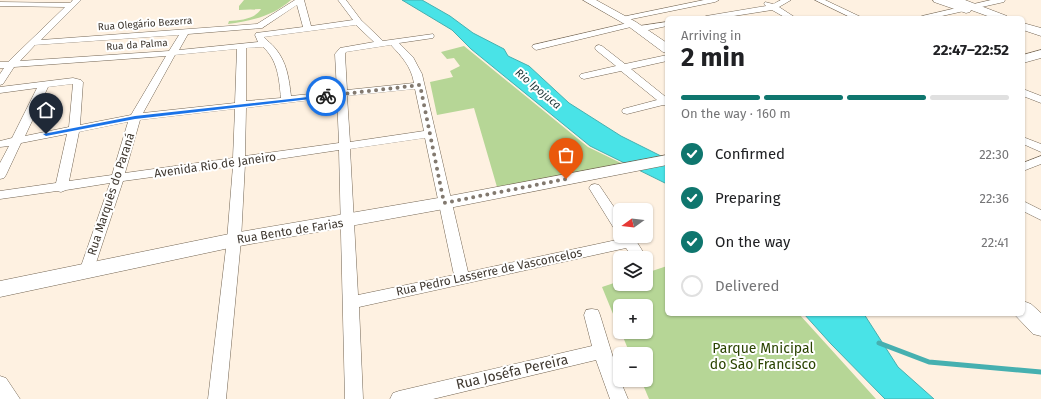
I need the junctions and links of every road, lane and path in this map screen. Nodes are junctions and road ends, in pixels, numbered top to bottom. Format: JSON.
{"nodes":[{"id":1,"x":300,"y":0,"type":"edge"},
{"id":2,"x":342,"y":0,"type":"edge"},
{"id":3,"x":588,"y":0,"type":"edge"},
{"id":4,"x":715,"y":0,"type":"edge"},
{"id":5,"x":760,"y":0,"type":"edge"},
{"id":6,"x":787,"y":0,"type":"edge"},
{"id":7,"x":820,"y":0,"type":"edge"},
{"id":8,"x":938,"y":0,"type":"edge"},
{"id":9,"x":1001,"y":0,"type":"edge"},
{"id":10,"x":74,"y":2,"type":"edge"},
{"id":11,"x":1,"y":4,"type":"edge"},
{"id":12,"x":959,"y":4,"type":"edge"},
{"id":13,"x":973,"y":6,"type":"junction"},
{"id":14,"x":773,"y":7,"type":"junction"},
{"id":15,"x":718,"y":16,"type":"edge"},
{"id":16,"x":789,"y":16,"type":"edge"},
{"id":17,"x":855,"y":16,"type":"edge"},
{"id":18,"x":927,"y":16,"type":"edge"},
{"id":19,"x":982,"y":16,"type":"edge"},
{"id":20,"x":998,"y":16,"type":"edge"},
{"id":21,"x":358,"y":22,"type":"junction"},
{"id":22,"x":631,"y":24,"type":"junction"},
{"id":23,"x":665,"y":24,"type":"edge"},
{"id":24,"x":1025,"y":27,"type":"edge"},
{"id":25,"x":308,"y":29,"type":"junction"},
{"id":26,"x":259,"y":30,"type":"junction"},
{"id":27,"x":1041,"y":32,"type":"edge"},
{"id":28,"x":184,"y":33,"type":"junction"},
{"id":29,"x":1025,"y":33,"type":"edge"},
{"id":30,"x":430,"y":36,"type":"dead end"},
{"id":31,"x":1041,"y":39,"type":"edge"},
{"id":32,"x":393,"y":42,"type":"junction"},
{"id":33,"x":32,"y":43,"type":"junction"},
{"id":34,"x":264,"y":44,"type":"junction"},
{"id":35,"x":381,"y":44,"type":"junction"},
{"id":36,"x":242,"y":47,"type":"junction"},
{"id":37,"x":536,"y":47,"type":"dead end"},
{"id":38,"x":599,"y":48,"type":"dead end"},
{"id":39,"x":665,"y":48,"type":"edge"},
{"id":40,"x":173,"y":53,"type":"junction"},
{"id":41,"x":1041,"y":54,"type":"edge"},
{"id":42,"x":665,"y":58,"type":"edge"},
{"id":43,"x":1025,"y":58,"type":"edge"},
{"id":44,"x":0,"y":65,"type":"edge"},
{"id":45,"x":10,"y":65,"type":"junction"},
{"id":46,"x":623,"y":67,"type":"junction"},
{"id":47,"x":584,"y":76,"type":"dead end"},
{"id":48,"x":0,"y":82,"type":"edge"},
{"id":49,"x":44,"y":85,"type":"junction"},
{"id":50,"x":420,"y":85,"type":"junction"},
{"id":51,"x":0,"y":90,"type":"edge"},
{"id":52,"x":1025,"y":93,"type":"edge"},
{"id":53,"x":342,"y":95,"type":"junction"},
{"id":54,"x":286,"y":100,"type":"junction"},
{"id":55,"x":1041,"y":100,"type":"edge"},
{"id":56,"x":665,"y":101,"type":"edge"},
{"id":57,"x":665,"y":102,"type":"edge"},
{"id":58,"x":242,"y":105,"type":"junction"},
{"id":59,"x":627,"y":111,"type":"dead end"},
{"id":60,"x":135,"y":117,"type":"junction"},
{"id":61,"x":74,"y":129,"type":"junction"},
{"id":62,"x":429,"y":134,"type":"junction"},
{"id":63,"x":18,"y":140,"type":"junction"},
{"id":64,"x":1025,"y":141,"type":"edge"},
{"id":65,"x":0,"y":144,"type":"edge"},
{"id":66,"x":344,"y":148,"type":"junction"},
{"id":67,"x":1041,"y":149,"type":"edge"},
{"id":68,"x":239,"y":160,"type":"junction"},
{"id":69,"x":1041,"y":160,"type":"edge"},
{"id":70,"x":665,"y":161,"type":"edge"},
{"id":71,"x":1025,"y":166,"type":"edge"},
{"id":72,"x":0,"y":175,"type":"edge"},
{"id":73,"x":117,"y":180,"type":"junction"},
{"id":74,"x":588,"y":182,"type":"junction"},
{"id":75,"x":61,"y":188,"type":"junction"},
{"id":76,"x":0,"y":195,"type":"edge"},
{"id":77,"x":444,"y":203,"type":"junction"},
{"id":78,"x":1025,"y":206,"type":"edge"},
{"id":79,"x":1041,"y":216,"type":"edge"},
{"id":80,"x":613,"y":217,"type":"edge"},
{"id":81,"x":348,"y":221,"type":"junction"},
{"id":82,"x":234,"y":240,"type":"junction"},
{"id":83,"x":613,"y":242,"type":"edge"},
{"id":84,"x":86,"y":272,"type":"junction"},
{"id":85,"x":462,"y":279,"type":"junction"},
{"id":86,"x":0,"y":289,"type":"edge"},
{"id":87,"x":350,"y":303,"type":"junction"},
{"id":88,"x":592,"y":316,"type":"dead end"},
{"id":89,"x":602,"y":351,"type":"junction"},
{"id":90,"x":0,"y":384,"type":"edge"},
{"id":91,"x":11,"y":399,"type":"edge"},
{"id":92,"x":217,"y":399,"type":"edge"},
{"id":93,"x":354,"y":399,"type":"edge"},
{"id":94,"x":399,"y":399,"type":"edge"},
{"id":95,"x":619,"y":399,"type":"edge"}],
"edges":[{"from":1,"to":25,"type":"street"},
{"from":1,"to":26,"type":"street"},
{"from":2,"to":21,"type":"street"},
{"from":3,"to":22,"type":"street"},
{"from":4,"to":22,"type":"street"},
{"from":5,"to":14,"type":"street"},
{"from":6,"to":14,"type":"street"},
{"from":7,"to":17,"type":"street"},
{"from":8,"to":12,"type":"street"},
{"from":9,"to":13,"type":"street"},
{"from":10,"to":11,"type":"street"},
{"from":10,"to":33,"type":"street"},
{"from":12,"to":13,"type":"street"},
{"from":12,"to":18,"type":"street"},
{"from":12,"to":19,"type":"street"},
{"from":13,"to":20,"type":"street"},
{"from":14,"to":15,"type":"street"},
{"from":14,"to":16,"type":"street"},
{"from":21,"to":25,"type":"street","name":"Rua Olegário Bezerra"},
{"from":21,"to":35,"type":"street"},
{"from":22,"to":23,"type":"street"},
{"from":22,"to":37,"type":"street"},
{"from":22,"to":39,"type":"street"},
{"from":24,"to":27,"type":"street"},
{"from":25,"to":26,"type":"street","name":"Rua Olegário Bezerra"},
{"from":26,"to":28,"type":"street","name":"Rua Olegário Bezerra"},
{"from":26,"to":34,"type":"street"},
{"from":28,"to":33,"type":"street","name":"Rua Olegário Bezerra"},
{"from":28,"to":40,"type":"street","name":"Rua Marquês do Paraná"},
{"from":29,"to":31,"type":"street"},
{"from":30,"to":32,"type":"street"},
{"from":32,"to":35,"type":"street"},
{"from":32,"to":50,"type":"street"},
{"from":33,"to":45,"type":"street"},
{"from":34,"to":36,"type":"street","name":"Rua da Palma"},
{"from":34,"to":54,"type":"street"},
{"from":35,"to":53,"type":"street"},
{"from":36,"to":40,"type":"street","name":"Rua da Palma"},
{"from":36,"to":58,"type":"street"},
{"from":38,"to":46,"type":"street"},
{"from":40,"to":45,"type":"street","name":"Rua da Palma"},
{"from":40,"to":60,"type":"street","name":"Rua Marquês do Paraná"},
{"from":41,"to":43,"type":"street"},
{"from":42,"to":46,"type":"street"},
{"from":44,"to":45,"type":"street","name":"Rua da Palma"},
{"from":45,"to":48,"type":"street"},
{"from":46,"to":47,"type":"street"},
{"from":46,"to":56,"type":"street"},
{"from":49,"to":51,"type":"street"},
{"from":49,"to":61,"type":"street"},
{"from":49,"to":63,"type":"street"},
{"from":50,"to":53,"type":"street"},
{"from":50,"to":62,"type":"street"},
{"from":52,"to":55,"type":"street"},
{"from":53,"to":54,"type":"street"},
{"from":53,"to":66,"type":"street"},
{"from":54,"to":58,"type":"street"},
{"from":57,"to":59,"type":"street"},
{"from":58,"to":60,"type":"street"},
{"from":58,"to":68,"type":"street"},
{"from":60,"to":61,"type":"street"},
{"from":60,"to":73,"type":"street","name":"Rua Marquês do Paraná"},
{"from":61,"to":63,"type":"street"},
{"from":61,"to":75,"type":"street"},
{"from":62,"to":66,"type":"street","name":"Avenida Rio de Janeiro"},
{"from":62,"to":77,"type":"street"},
{"from":63,"to":65,"type":"street"},
{"from":63,"to":72,"type":"street"},
{"from":64,"to":67,"type":"street"},
{"from":66,"to":68,"type":"street","name":"Avenida Rio de Janeiro"},
{"from":66,"to":81,"type":"street"},
{"from":68,"to":73,"type":"street","name":"Avenida Rio de Janeiro"},
{"from":68,"to":82,"type":"street"},
{"from":69,"to":71,"type":"street"},
{"from":70,"to":74,"type":"street","name":"Rua Bento de Farias"},
{"from":73,"to":75,"type":"street","name":"Avenida Rio de Janeiro"},
{"from":73,"to":84,"type":"street","name":"Rua Marquês do Paraná"},
{"from":74,"to":77,"type":"street","name":"Rua Bento de Farias"},
{"from":74,"to":80,"type":"street"},
{"from":75,"to":76,"type":"street","name":"Avenida Rio de Janeiro"},
{"from":77,"to":81,"type":"street","name":"Rua Bento de Farias"},
{"from":77,"to":85,"type":"street"},
{"from":78,"to":79,"type":"street"},
{"from":81,"to":82,"type":"street","name":"Rua Bento de Farias"},
{"from":81,"to":87,"type":"street"},
{"from":82,"to":84,"type":"street","name":"Rua Bento de Farias"},
{"from":82,"to":92,"type":"street"},
{"from":83,"to":85,"type":"street","name":"Rua Pedro Lasserre de Vasconcelos"},
{"from":84,"to":86,"type":"street","name":"Rua Bento de Farias"},
{"from":85,"to":87,"type":"street","name":"Rua Pedro Lasserre de Vasconcelos"},
{"from":87,"to":93,"type":"street"},
{"from":88,"to":89,"type":"street"},
{"from":89,"to":94,"type":"street","name":"Rua Joséfa Pereira"},
{"from":89,"to":95,"type":"street"},
{"from":90,"to":91,"type":"street"}]}
